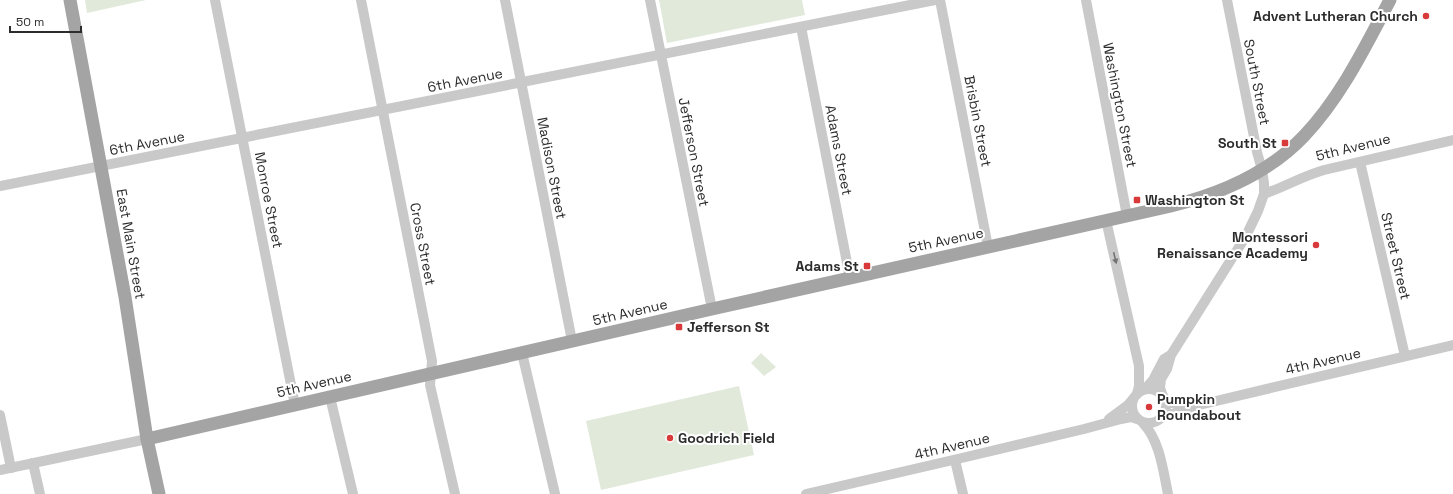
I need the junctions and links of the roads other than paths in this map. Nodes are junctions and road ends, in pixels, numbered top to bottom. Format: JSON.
{"nodes":[{"id":1,"x":70,"y":0,"type":"edge"},
{"id":2,"x":215,"y":0,"type":"edge"},
{"id":3,"x":361,"y":0,"type":"edge"},
{"id":4,"x":505,"y":0,"type":"edge"},
{"id":5,"x":650,"y":0,"type":"edge"},
{"id":6,"x":935,"y":0,"type":"edge"},
{"id":7,"x":940,"y":0,"type":"edge"},
{"id":8,"x":1086,"y":0,"type":"edge"},
{"id":9,"x":1227,"y":0,"type":"edge"},
{"id":10,"x":1390,"y":0,"type":"edge"},
{"id":11,"x":801,"y":27,"type":"junction"},
{"id":12,"x":660,"y":56,"type":"junction"},
{"id":13,"x":521,"y":83,"type":"junction"},
{"id":14,"x":383,"y":110,"type":"junction"},
{"id":15,"x":242,"y":139,"type":"junction"},
{"id":16,"x":1453,"y":140,"type":"edge"},
{"id":17,"x":1360,"y":162,"type":"junction"},
{"id":18,"x":101,"y":166,"type":"junction"},
{"id":19,"x":1262,"y":170,"type":"junction"},
{"id":20,"x":0,"y":186,"type":"edge"},
{"id":21,"x":1264,"y":194,"type":"junction"},
{"id":22,"x":1127,"y":216,"type":"junction"},
{"id":23,"x":1106,"y":220,"type":"junction"},
{"id":24,"x":988,"y":248,"type":"junction"},
{"id":25,"x":850,"y":278,"type":"junction"},
{"id":26,"x":712,"y":309,"type":"junction"},
{"id":27,"x":572,"y":341,"type":"junction"},
{"id":28,"x":1453,"y":345,"type":"edge"},
{"id":29,"x":522,"y":353,"type":"junction"},
{"id":30,"x":1171,"y":355,"type":"junction"},
{"id":31,"x":1405,"y":356,"type":"junction"},
{"id":32,"x":431,"y":374,"type":"junction"},
{"id":33,"x":1138,"y":394,"type":"junction"},
{"id":34,"x":330,"y":397,"type":"junction"},
{"id":35,"x":1164,"y":398,"type":"junction"},
{"id":36,"x":295,"y":405,"type":"junction"},
{"id":37,"x":1199,"y":405,"type":"junction"},
{"id":38,"x":0,"y":415,"type":"edge"},
{"id":39,"x":1162,"y":418,"type":"junction"},
{"id":40,"x":1140,"y":421,"type":"junction"},
{"id":41,"x":1105,"y":423,"type":"junction"},
{"id":42,"x":147,"y":439,"type":"junction"},
{"id":43,"x":1160,"y":456,"type":"junction"},
{"id":44,"x":955,"y":460,"type":"junction"},
{"id":45,"x":33,"y":463,"type":"junction"},
{"id":46,"x":11,"y":468,"type":"junction"},
{"id":47,"x":0,"y":470,"type":"edge"},
{"id":48,"x":40,"y":494,"type":"edge"},
{"id":49,"x":159,"y":494,"type":"edge"},
{"id":50,"x":352,"y":494,"type":"edge"},
{"id":51,"x":455,"y":494,"type":"edge"},
{"id":52,"x":554,"y":494,"type":"edge"},
{"id":53,"x":806,"y":494,"type":"edge"},
{"id":54,"x":963,"y":494,"type":"edge"},
{"id":55,"x":1168,"y":494,"type":"edge"}],
"edges":[{"from":1,"to":18,"type":"main road","name":"East Main Street"},
{"from":2,"to":15,"type":"street","name":"Monroe Street"},
{"from":3,"to":14,"type":"street","name":"Cross Street"},
{"from":4,"to":13,"type":"street","name":"Madison Street"},
{"from":5,"to":12,"type":"street","name":"Jefferson Street"},
{"from":6,"to":11,"type":"street","name":"6th Avenue"},
{"from":7,"to":24,"type":"street","name":"Brisbin Street"},
{"from":8,"to":22,"type":"street","name":"Washington Street"},
{"from":9,"to":19,"type":"street","name":"South Street"},
{"from":10,"to":19,"type":"main road","name":"5th Avenue"},
{"from":11,"to":12,"type":"street","name":"6th Avenue"},
{"from":11,"to":25,"type":"street","name":"Adams Street"},
{"from":12,"to":13,"type":"street","name":"6th Avenue"},
{"from":12,"to":26,"type":"street","name":"Jefferson Street"},
{"from":13,"to":14,"type":"street","name":"6th Avenue"},
{"from":13,"to":27,"type":"street","name":"Madison Street"},
{"from":14,"to":15,"type":"street","name":"6th Avenue"},
{"from":14,"to":32,"type":"street","name":"Cross Street"},
{"from":15,"to":18,"type":"street","name":"6th Avenue"},
{"from":15,"to":36,"type":"street","name":"Monroe Street"},
{"from":16,"to":17,"type":"street","name":"5th Avenue"},
{"from":17,"to":21,"type":"street","name":"5th Avenue"},
{"from":17,"to":31,"type":"street","name":"Street Street"},
{"from":18,"to":20,"type":"street","name":"6th Avenue"},
{"from":18,"to":42,"type":"main road","name":"East Main Street"},
{"from":19,"to":21,"type":"street","name":"South Street"},
{"from":19,"to":22,"type":"main road","name":"5th Avenue"},
{"from":21,"to":30,"type":"street"},
{"from":22,"to":23,"type":"main road","name":"5th Avenue"},
{"from":23,"to":24,"type":"main road","name":"5th Avenue"},
{"from":23,"to":33,"type":"street","one_way":true},
{"from":24,"to":25,"type":"main road","name":"5th Avenue"},
{"from":25,"to":26,"type":"main road","name":"5th Avenue"},
{"from":26,"to":27,"type":"main road","name":"5th Avenue"},
{"from":27,"to":29,"type":"main road","name":"5th Avenue"},
{"from":28,"to":31,"type":"street","name":"4th Avenue"},
{"from":29,"to":32,"type":"main road","name":"5th Avenue"},
{"from":29,"to":52,"type":"street"},
{"from":30,"to":33,"type":"street","name":"4th Avenue"},
{"from":30,"to":35,"type":"street"},
{"from":31,"to":37,"type":"street","name":"4th Avenue"},
{"from":32,"to":34,"type":"main road","name":"5th Avenue"},
{"from":32,"to":51,"type":"street","name":"Cross Street"},
{"from":33,"to":35,"type":"street"},
{"from":33,"to":40,"type":"street"},
{"from":33,"to":41,"type":"street","name":"4th Avenue"},
{"from":34,"to":36,"type":"main road","name":"5th Avenue"},
{"from":34,"to":50,"type":"street"},
{"from":35,"to":37,"type":"street","name":"4th Avenue"},
{"from":35,"to":39,"type":"street"},
{"from":36,"to":42,"type":"main road","name":"5th Avenue"},
{"from":37,"to":39,"type":"street","name":"4th Avenue"},
{"from":38,"to":46,"type":"street"},
{"from":39,"to":40,"type":"street"},
{"from":39,"to":43,"type":"street"},
{"from":40,"to":41,"type":"street","name":"4th Avenue"},
{"from":40,"to":43,"type":"street"},
{"from":41,"to":44,"type":"street","name":"4th Avenue"},
{"from":42,"to":45,"type":"street","name":"5th Avenue"},
{"from":42,"to":49,"type":"main road","name":"East Main Street"},
{"from":43,"to":55,"type":"street"},
{"from":44,"to":53,"type":"street","name":"4th Avenue"},
{"from":44,"to":54,"type":"street"},
{"from":45,"to":46,"type":"street","name":"5th Avenue"},
{"from":45,"to":48,"type":"street"},
{"from":46,"to":47,"type":"street","name":"5th Avenue"}]}
